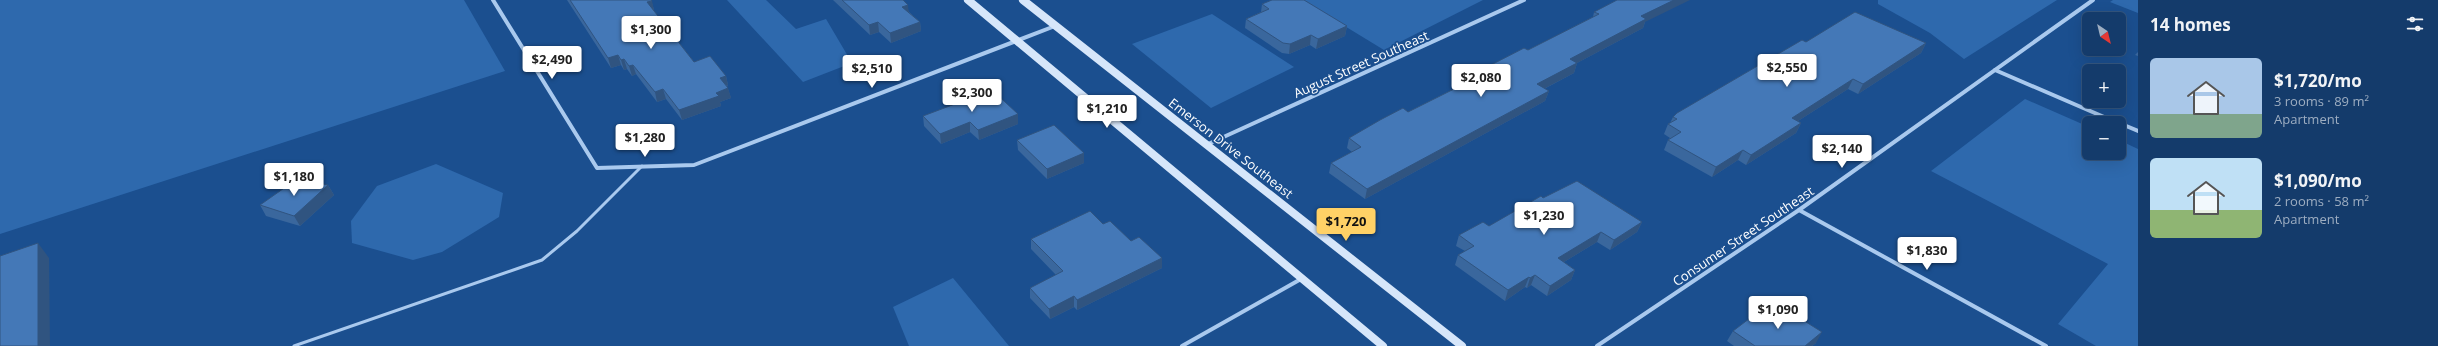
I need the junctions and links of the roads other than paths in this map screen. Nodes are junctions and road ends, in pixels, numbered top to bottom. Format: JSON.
{"nodes":[{"id":1,"x":493,"y":0,"type":"edge"},
{"id":2,"x":968,"y":0,"type":"edge"},
{"id":3,"x":1023,"y":0,"type":"edge"},
{"id":4,"x":1524,"y":0,"type":"edge"},
{"id":5,"x":2093,"y":0,"type":"edge"},
{"id":6,"x":1055,"y":26,"type":"junction"},
{"id":7,"x":1017,"y":42,"type":"junction"},
{"id":8,"x":1995,"y":70,"type":"junction"},
{"id":9,"x":2103,"y":116,"type":"edge"},
{"id":10,"x":2126,"y":126,"type":"edge"},
{"id":11,"x":2138,"y":132,"type":"edge"},
{"id":12,"x":1206,"y":145,"type":"junction"},
{"id":13,"x":642,"y":166,"type":"junction"},
{"id":14,"x":1799,"y":210,"type":"junction"},
{"id":15,"x":1302,"y":278,"type":"junction"},
{"id":16,"x":294,"y":346,"type":"edge"},
{"id":17,"x":1182,"y":346,"type":"edge"},
{"id":18,"x":1383,"y":346,"type":"edge"},
{"id":19,"x":1462,"y":346,"type":"edge"},
{"id":20,"x":1597,"y":346,"type":"edge"},
{"id":21,"x":2046,"y":346,"type":"edge"}],
"edges":[{"from":1,"to":13,"type":"street"},
{"from":2,"to":7,"type":"street"},
{"from":3,"to":6,"type":"street","name":"Emerson Drive Southeast"},
{"from":4,"to":12,"type":"street","name":"August Street Southeast"},
{"from":5,"to":8,"type":"street","name":"Consumer Street Southeast"},
{"from":6,"to":7,"type":"street"},
{"from":6,"to":12,"type":"street","name":"Emerson Drive Southeast"},
{"from":7,"to":13,"type":"street"},
{"from":7,"to":15,"type":"street"},
{"from":8,"to":9,"type":"street"},
{"from":8,"to":14,"type":"street","name":"Consumer Street Southeast"},
{"from":10,"to":11,"type":"street"},
{"from":12,"to":19,"type":"street","name":"Emerson Drive Southeast"},
{"from":13,"to":16,"type":"lane"},
{"from":14,"to":20,"type":"street","name":"Consumer Street Southeast"},
{"from":14,"to":21,"type":"street"},
{"from":15,"to":17,"type":"street"},
{"from":15,"to":18,"type":"street"}]}
